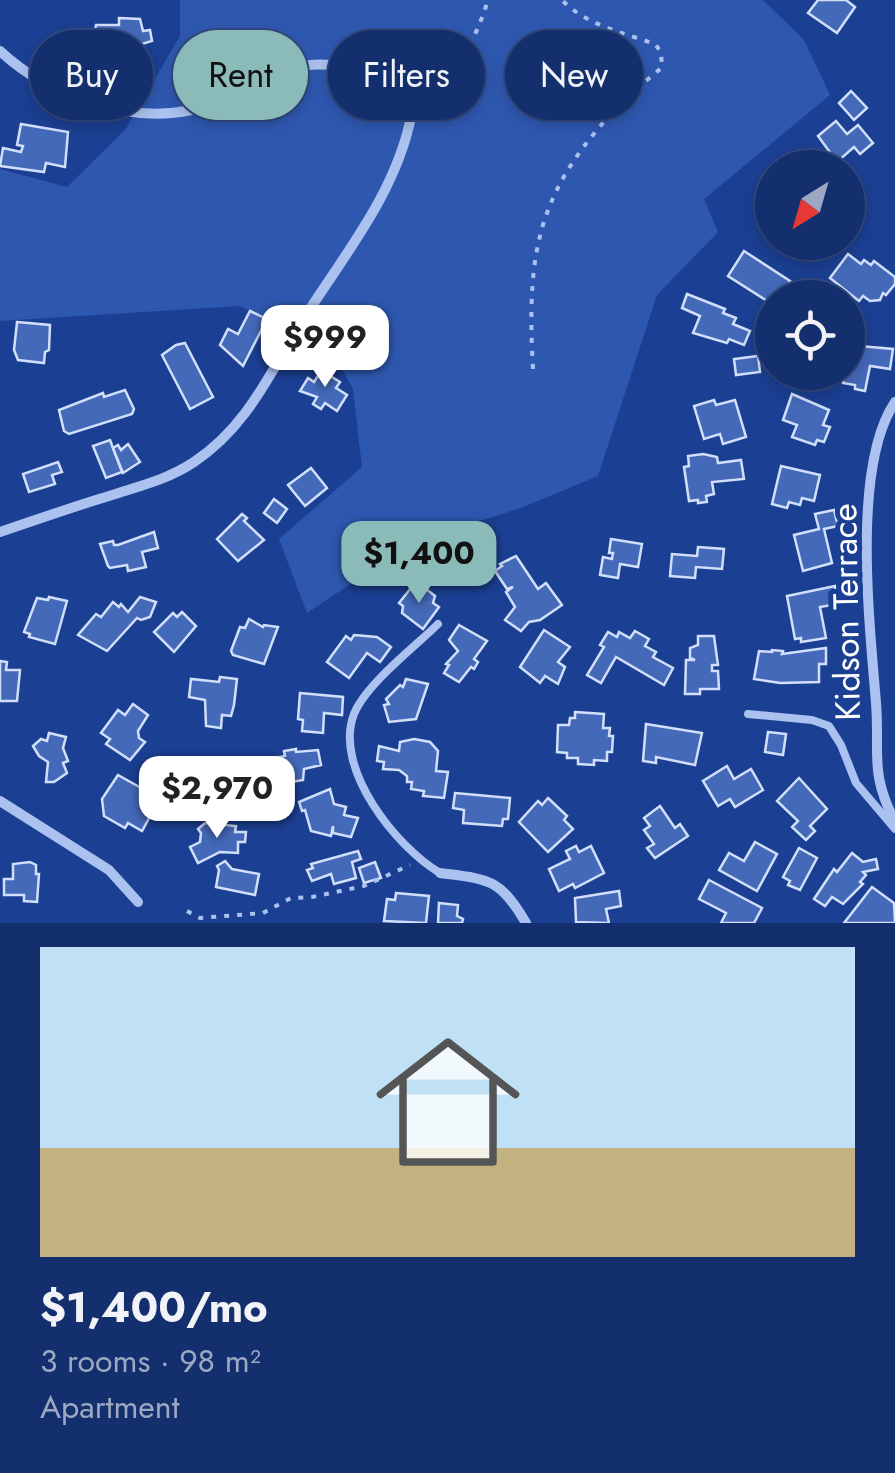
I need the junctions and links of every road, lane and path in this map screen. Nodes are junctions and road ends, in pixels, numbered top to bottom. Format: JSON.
{"nodes":[{"id":1,"x":488,"y":0,"type":"edge"},
{"id":2,"x":562,"y":0,"type":"edge"},
{"id":3,"x":479,"y":30,"type":"edge"},
{"id":4,"x":0,"y":52,"type":"edge"},
{"id":5,"x":328,"y":66,"type":"edge"},
{"id":6,"x":410,"y":120,"type":"edge"},
{"id":7,"x":533,"y":370,"type":"dead end"},
{"id":8,"x":895,"y":402,"type":"edge"},
{"id":9,"x":0,"y":532,"type":"edge"},
{"id":10,"x":438,"y":624,"type":"dead end"},
{"id":11,"x":748,"y":714,"type":"dead end"},
{"id":12,"x":0,"y":802,"type":"edge"},
{"id":13,"x":895,"y":825,"type":"edge"},
{"id":14,"x":419,"y":858,"type":"junction"},
{"id":15,"x":440,"y":873,"type":"joint"},
{"id":16,"x":138,"y":902,"type":"dead end"},
{"id":17,"x":187,"y":911,"type":"dead end"},
{"id":18,"x":526,"y":923,"type":"edge"}],
"edges":[{"from":1,"to":3,"type":"path"},
{"from":2,"to":7,"type":"path"},
{"from":4,"to":5,"type":"street"},
{"from":6,"to":9,"type":"street"},
{"from":8,"to":13,"type":"street","name":"Kidson Terrace"},
{"from":10,"to":14,"type":"lane"},
{"from":11,"to":13,"type":"lane"},
{"from":12,"to":16,"type":"street"},
{"from":14,"to":15,"type":"lane"},
{"from":14,"to":17,"type":"path"},
{"from":15,"to":18,"type":"street"}]}
